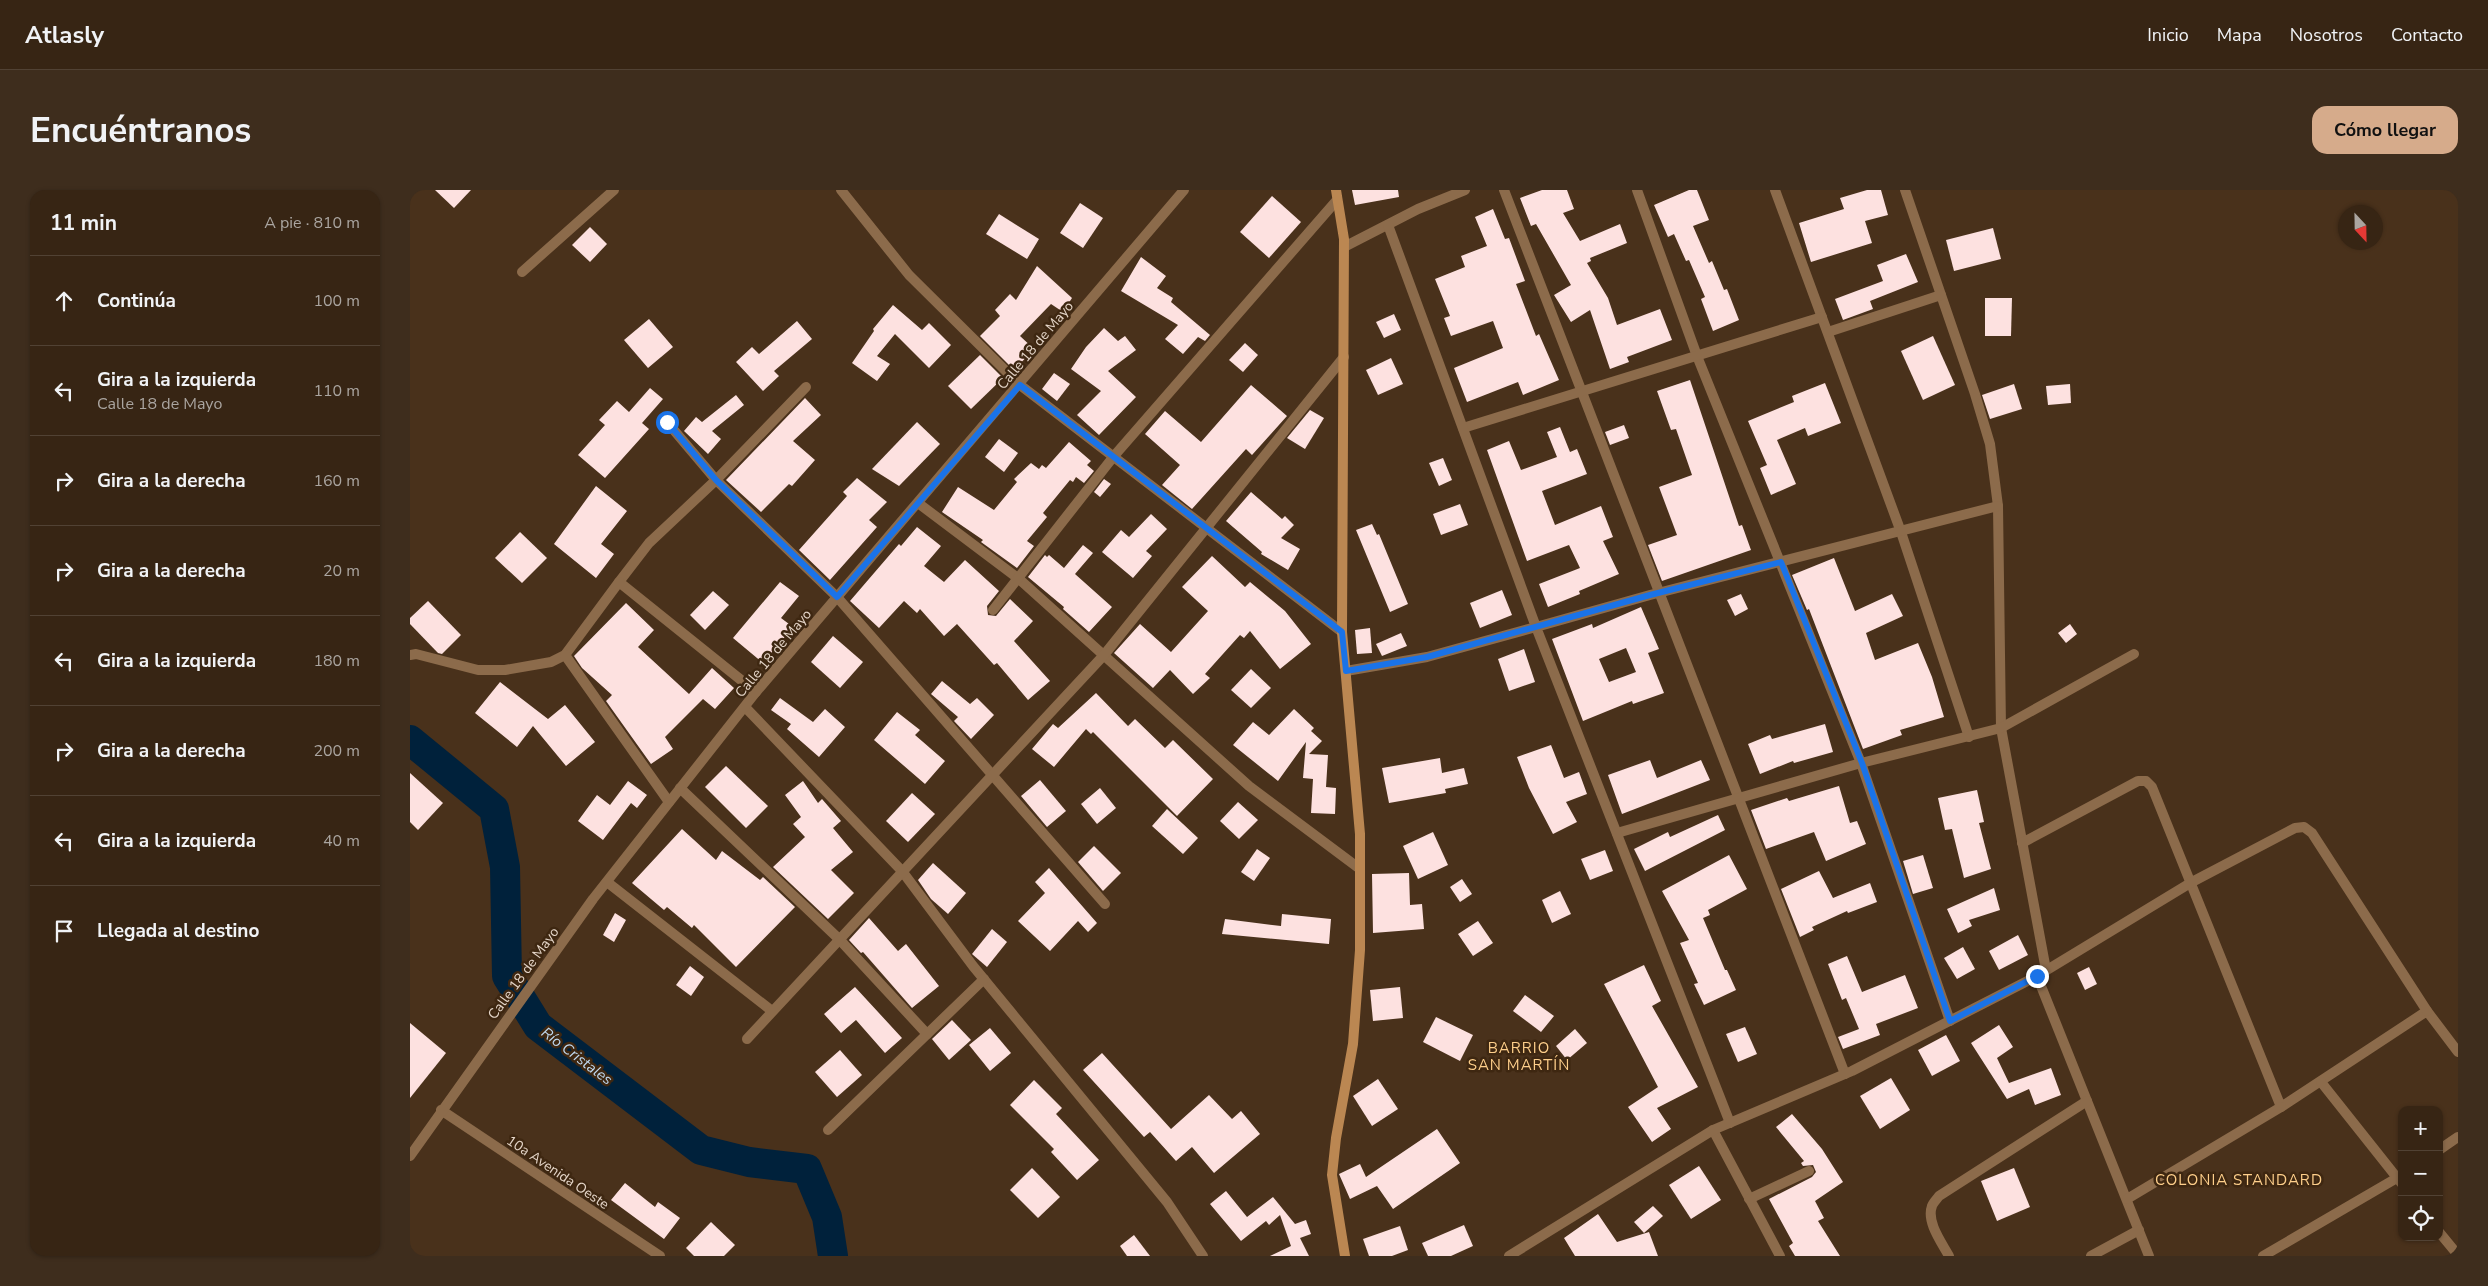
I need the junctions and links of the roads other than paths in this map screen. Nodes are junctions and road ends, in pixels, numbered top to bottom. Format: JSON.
{"nodes":[{"id":1,"x":614,"y":190,"type":"edge"},
{"id":2,"x":841,"y":190,"type":"edge"},
{"id":3,"x":1184,"y":190,"type":"edge"},
{"id":4,"x":1465,"y":190,"type":"edge"},
{"id":5,"x":1504,"y":190,"type":"edge"},
{"id":6,"x":1638,"y":190,"type":"edge"},
{"id":7,"x":1776,"y":190,"type":"edge"},
{"id":8,"x":1905,"y":190,"type":"edge"},
{"id":9,"x":1337,"y":195,"type":"edge"},
{"id":10,"x":1388,"y":225,"type":"junction"},
{"id":11,"x":1344,"y":247,"type":"junction"},
{"id":12,"x":522,"y":272,"type":"dead end"},
{"id":13,"x":1941,"y":295,"type":"junction"},
{"id":14,"x":1822,"y":317,"type":"junction"},
{"id":15,"x":1828,"y":332,"type":"junction"},
{"id":16,"x":1697,"y":356,"type":"junction"},
{"id":17,"x":1344,"y":357,"type":"junction"},
{"id":18,"x":1020,"y":385,"type":"junction"},
{"id":19,"x":806,"y":387,"type":"dead end"},
{"id":20,"x":1582,"y":392,"type":"junction"},
{"id":21,"x":667,"y":422,"type":"dead end"},
{"id":22,"x":1463,"y":428,"type":"junction"},
{"id":23,"x":1114,"y":456,"type":"junction"},
{"id":24,"x":716,"y":480,"type":"junction"},
{"id":25,"x":918,"y":503,"type":"junction"},
{"id":26,"x":1998,"y":506,"type":"junction"},
{"id":27,"x":1206,"y":528,"type":"junction"},
{"id":28,"x":1901,"y":532,"type":"junction"},
{"id":29,"x":1781,"y":562,"type":"junction"},
{"id":30,"x":1019,"y":579,"type":"junction"},
{"id":31,"x":619,"y":582,"type":"junction"},
{"id":32,"x":1659,"y":593,"type":"junction"},
{"id":33,"x":837,"y":597,"type":"junction"},
{"id":34,"x":993,"y":610,"type":"dead end"},
{"id":35,"x":1536,"y":627,"type":"junction"},
{"id":36,"x":1342,"y":632,"type":"junction"},
{"id":37,"x":2134,"y":654,"type":"dead end"},
{"id":38,"x":410,"y":655,"type":"edge"},
{"id":39,"x":565,"y":655,"type":"junction"},
{"id":40,"x":1104,"y":655,"type":"junction"},
{"id":41,"x":1346,"y":671,"type":"junction"},
{"id":42,"x":756,"y":692,"type":"junction"},
{"id":43,"x":745,"y":707,"type":"junction"},
{"id":44,"x":2001,"y":728,"type":"junction"},
{"id":45,"x":1969,"y":737,"type":"junction"},
{"id":46,"x":1862,"y":763,"type":"junction"},
{"id":47,"x":993,"y":774,"type":"junction"},
{"id":48,"x":680,"y":788,"type":"junction"},
{"id":49,"x":1738,"y":798,"type":"junction"},
{"id":50,"x":669,"y":802,"type":"junction"},
{"id":51,"x":1617,"y":833,"type":"junction"},
{"id":52,"x":2022,"y":843,"type":"junction"},
{"id":53,"x":1360,"y":870,"type":"junction"},
{"id":54,"x":902,"y":871,"type":"junction"},
{"id":55,"x":607,"y":882,"type":"junction"},
{"id":56,"x":2192,"y":882,"type":"junction"},
{"id":57,"x":1105,"y":904,"type":"dead end"},
{"id":58,"x":839,"y":939,"type":"junction"},
{"id":59,"x":2046,"y":970,"type":"junction"},
{"id":60,"x":2037,"y":976,"type":"junction"},
{"id":61,"x":984,"y":979,"type":"junction"},
{"id":62,"x":772,"y":1011,"type":"junction"},
{"id":63,"x":2427,"y":1011,"type":"junction"},
{"id":64,"x":1950,"y":1021,"type":"junction"},
{"id":65,"x":927,"y":1034,"type":"junction"},
{"id":66,"x":746,"y":1039,"type":"dead end"},
{"id":67,"x":2458,"y":1052,"type":"edge"},
{"id":68,"x":1845,"y":1074,"type":"junction"},
{"id":69,"x":2321,"y":1082,"type":"junction"},
{"id":70,"x":2087,"y":1101,"type":"junction"},
{"id":71,"x":2281,"y":1107,"type":"junction"},
{"id":72,"x":441,"y":1110,"type":"junction"},
{"id":73,"x":1730,"y":1123,"type":"junction"},
{"id":74,"x":828,"y":1130,"type":"dead end"},
{"id":75,"x":1713,"y":1130,"type":"junction"},
{"id":76,"x":2458,"y":1137,"type":"edge"},
{"id":77,"x":2443,"y":1147,"type":"edge"},
{"id":78,"x":410,"y":1156,"type":"edge"},
{"id":79,"x":1809,"y":1170,"type":"dead end"},
{"id":80,"x":2398,"y":1177,"type":"edge"},
{"id":81,"x":2398,"y":1180,"type":"edge"},
{"id":82,"x":1749,"y":1199,"type":"junction"},
{"id":83,"x":2127,"y":1199,"type":"junction"},
{"id":84,"x":2140,"y":1230,"type":"junction"},
{"id":85,"x":2443,"y":1237,"type":"edge"},
{"id":86,"x":2458,"y":1255,"type":"edge"},
{"id":87,"x":660,"y":1256,"type":"edge"},
{"id":88,"x":1203,"y":1256,"type":"edge"},
{"id":89,"x":1345,"y":1256,"type":"edge"},
{"id":90,"x":1509,"y":1256,"type":"edge"},
{"id":91,"x":1780,"y":1256,"type":"edge"},
{"id":92,"x":1949,"y":1256,"type":"edge"},
{"id":93,"x":2091,"y":1256,"type":"edge"},
{"id":94,"x":2149,"y":1256,"type":"edge"},
{"id":95,"x":2263,"y":1256,"type":"edge"}],
"edges":[{"from":1,"to":12,"type":"street"},
{"from":2,"to":18,"type":"street"},
{"from":3,"to":18,"type":"street","name":"Calle 18 de Mayo"},
{"from":4,"to":10,"type":"street"},
{"from":5,"to":20,"type":"street"},
{"from":6,"to":16,"type":"street"},
{"from":7,"to":14,"type":"street"},
{"from":8,"to":13,"type":"street"},
{"from":9,"to":11,"type":"street"},
{"from":9,"to":23,"type":"street"},
{"from":10,"to":11,"type":"street"},
{"from":10,"to":22,"type":"street"},
{"from":11,"to":17,"type":"street"},
{"from":13,"to":15,"type":"street"},
{"from":13,"to":26,"type":"street"},
{"from":14,"to":15,"type":"street"},
{"from":14,"to":16,"type":"street"},
{"from":15,"to":28,"type":"street"},
{"from":16,"to":20,"type":"street"},
{"from":16,"to":29,"type":"street"},
{"from":17,"to":27,"type":"street"},
{"from":17,"to":36,"type":"street"},
{"from":18,"to":23,"type":"street"},
{"from":18,"to":25,"type":"street","name":"Calle 18 de Mayo"},
{"from":19,"to":24,"type":"street"},
{"from":20,"to":22,"type":"street"},
{"from":20,"to":32,"type":"street"},
{"from":21,"to":24,"type":"street"},
{"from":22,"to":35,"type":"street"},
{"from":23,"to":27,"type":"street"},
{"from":23,"to":30,"type":"street"},
{"from":24,"to":31,"type":"street"},
{"from":24,"to":33,"type":"street"},
{"from":25,"to":30,"type":"street"},
{"from":25,"to":33,"type":"street","name":"Calle 18 de Mayo"},
{"from":26,"to":28,"type":"street"},
{"from":26,"to":44,"type":"street"},
{"from":27,"to":36,"type":"street"},
{"from":27,"to":40,"type":"street"},
{"from":28,"to":29,"type":"street"},
{"from":28,"to":45,"type":"street"},
{"from":29,"to":32,"type":"street"},
{"from":29,"to":46,"type":"street"},
{"from":30,"to":34,"type":"street"},
{"from":30,"to":40,"type":"street"},
{"from":31,"to":39,"type":"street"},
{"from":31,"to":42,"type":"street"},
{"from":32,"to":35,"type":"street"},
{"from":32,"to":49,"type":"street"},
{"from":33,"to":42,"type":"street","name":"Calle 18 de Mayo"},
{"from":33,"to":47,"type":"street"},
{"from":35,"to":41,"type":"street"},
{"from":35,"to":51,"type":"street"},
{"from":36,"to":41,"type":"street"},
{"from":37,"to":44,"type":"street"},
{"from":38,"to":39,"type":"street"},
{"from":39,"to":50,"type":"street"},
{"from":40,"to":47,"type":"street"},
{"from":40,"to":53,"type":"street"},
{"from":41,"to":53,"type":"street"},
{"from":42,"to":43,"type":"street","name":"Calle 18 de Mayo"},
{"from":43,"to":48,"type":"street","name":"Calle 18 de Mayo"},
{"from":43,"to":54,"type":"street"},
{"from":44,"to":45,"type":"street"},
{"from":44,"to":52,"type":"street"},
{"from":45,"to":46,"type":"street"},
{"from":46,"to":49,"type":"street"},
{"from":46,"to":64,"type":"street"},
{"from":47,"to":54,"type":"street"},
{"from":47,"to":57,"type":"street"},
{"from":48,"to":50,"type":"street","name":"Calle 18 de Mayo"},
{"from":48,"to":58,"type":"street"},
{"from":49,"to":51,"type":"street"},
{"from":49,"to":68,"type":"street"},
{"from":50,"to":55,"type":"street","name":"Calle 18 de Mayo"},
{"from":51,"to":73,"type":"street"},
{"from":52,"to":56,"type":"street"},
{"from":52,"to":59,"type":"street"},
{"from":53,"to":89,"type":"street"},
{"from":54,"to":58,"type":"street"},
{"from":54,"to":61,"type":"street"},
{"from":55,"to":62,"type":"street"},
{"from":55,"to":72,"type":"street","name":"Calle 18 de Mayo"},
{"from":56,"to":59,"type":"street"},
{"from":56,"to":63,"type":"street"},
{"from":56,"to":71,"type":"street"},
{"from":58,"to":62,"type":"street"},
{"from":58,"to":65,"type":"street"},
{"from":59,"to":60,"type":"street"},
{"from":60,"to":64,"type":"street"},
{"from":60,"to":70,"type":"street"},
{"from":61,"to":65,"type":"street"},
{"from":61,"to":88,"type":"street"},
{"from":62,"to":66,"type":"street"},
{"from":63,"to":67,"type":"street"},
{"from":63,"to":69,"type":"street"},
{"from":64,"to":68,"type":"street"},
{"from":65,"to":74,"type":"street"},
{"from":68,"to":73,"type":"street"},
{"from":69,"to":71,"type":"street"},
{"from":69,"to":80,"type":"street"},
{"from":70,"to":83,"type":"street"},
{"from":70,"to":92,"type":"street"},
{"from":71,"to":83,"type":"street"},
{"from":72,"to":78,"type":"street","name":"Calle 18 de Mayo"},
{"from":72,"to":87,"type":"street","name":"10a Avenida Oeste"},
{"from":73,"to":75,"type":"street"},
{"from":75,"to":82,"type":"street"},
{"from":75,"to":90,"type":"street"},
{"from":76,"to":77,"type":"street"},
{"from":79,"to":82,"type":"street"},
{"from":81,"to":95,"type":"street"},
{"from":82,"to":91,"type":"street"},
{"from":83,"to":84,"type":"street"},
{"from":84,"to":93,"type":"street"},
{"from":84,"to":94,"type":"street"},
{"from":85,"to":86,"type":"street"}]}
